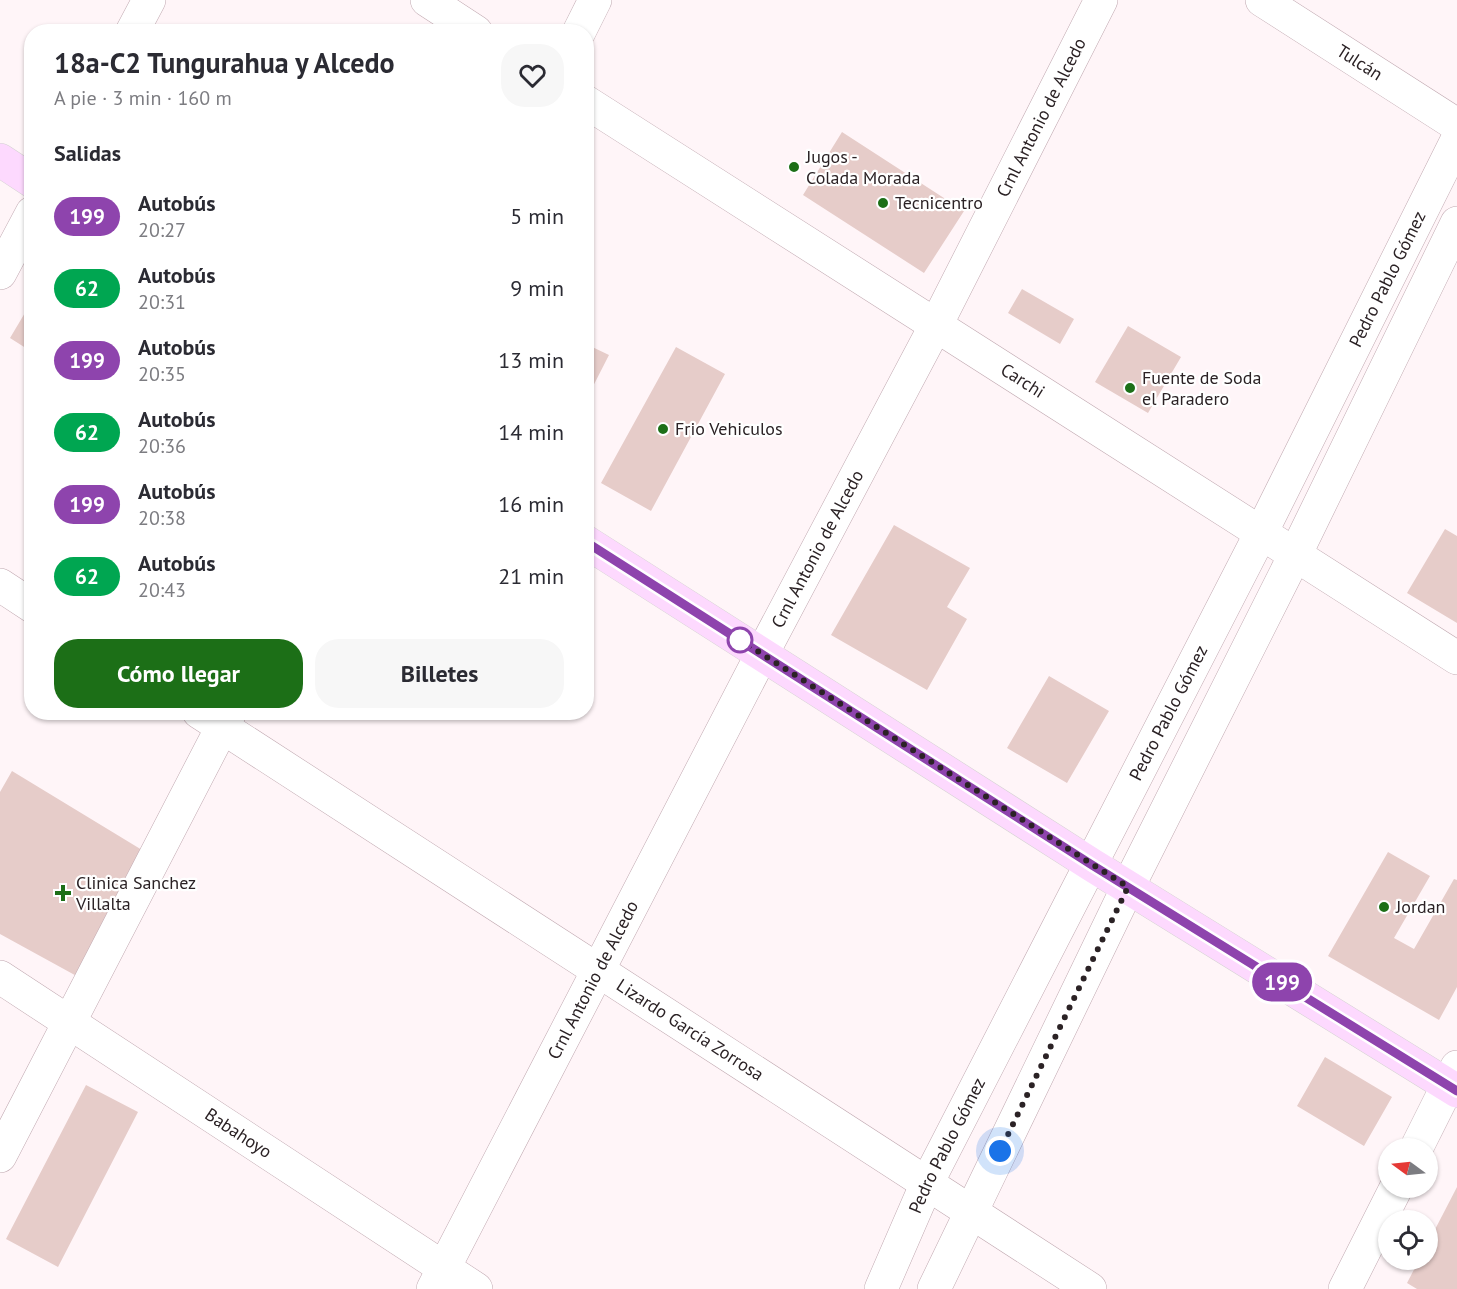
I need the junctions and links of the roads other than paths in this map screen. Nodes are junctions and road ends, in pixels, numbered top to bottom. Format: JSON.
{"nodes":[{"id":1,"x":149,"y":0,"type":"edge"},
{"id":2,"x":427,"y":0,"type":"edge"},
{"id":3,"x":595,"y":0,"type":"edge"},
{"id":4,"x":1101,"y":0,"type":"edge"},
{"id":5,"x":1262,"y":0,"type":"edge"},
{"id":6,"x":136,"y":24,"type":"edge"},
{"id":7,"x":464,"y":24,"type":"edge"},
{"id":8,"x":583,"y":24,"type":"edge"},
{"id":9,"x":594,"y":107,"type":"edge"},
{"id":10,"x":1457,"y":124,"type":"edge"},
{"id":11,"x":1457,"y":140,"type":"edge"},
{"id":12,"x":0,"y":160,"type":"edge"},
{"id":13,"x":24,"y":176,"type":"edge"},
{"id":14,"x":1457,"y":223,"type":"edge"},
{"id":15,"x":24,"y":228,"type":"edge"},
{"id":16,"x":0,"y":273,"type":"edge"},
{"id":17,"x":936,"y":325,"type":"junction"},
{"id":18,"x":1261,"y":533,"type":"junction"},
{"id":19,"x":594,"y":547,"type":"edge"},
{"id":20,"x":1295,"y":555,"type":"junction"},
{"id":21,"x":0,"y":585,"type":"edge"},
{"id":22,"x":24,"y":601,"type":"edge"},
{"id":23,"x":762,"y":654,"type":"junction"},
{"id":24,"x":1457,"y":658,"type":"edge"},
{"id":25,"x":216,"y":720,"type":"edge"},
{"id":26,"x":220,"y":720,"type":"edge"},
{"id":27,"x":1092,"y":865,"type":"junction"},
{"id":28,"x":1128,"y":887,"type":"junction"},
{"id":29,"x":598,"y":971,"type":"junction"},
{"id":30,"x":0,"y":977,"type":"edge"},
{"id":31,"x":70,"y":1021,"type":"junction"},
{"id":32,"x":1454,"y":1081,"type":"edge"},
{"id":33,"x":1422,"y":1138,"type":"edge"},
{"id":34,"x":0,"y":1156,"type":"edge"},
{"id":35,"x":927,"y":1183,"type":"junction"},
{"id":36,"x":1391,"y":1198,"type":"edge"},
{"id":37,"x":970,"y":1212,"type":"junction"},
{"id":38,"x":438,"y":1279,"type":"edge"},
{"id":39,"x":476,"y":1289,"type":"edge"},
{"id":40,"x":881,"y":1289,"type":"edge"},
{"id":41,"x":934,"y":1289,"type":"edge"},
{"id":42,"x":1090,"y":1289,"type":"edge"},
{"id":43,"x":1345,"y":1289,"type":"edge"}],
"edges":[{"from":1,"to":6,"type":"street"},
{"from":2,"to":7,"type":"street"},
{"from":3,"to":8,"type":"street"},
{"from":4,"to":17,"type":"street","name":"Crnl Antonio de Alcedo"},
{"from":5,"to":10,"type":"street","name":"Tulcán"},
{"from":9,"to":17,"type":"street","name":"Carchi"},
{"from":11,"to":18,"type":"street","name":"Pedro Pablo Gómez"},
{"from":12,"to":13,"type":"main road"},
{"from":14,"to":20,"type":"street"},
{"from":15,"to":16,"type":"street"},
{"from":17,"to":18,"type":"street","name":"Carchi"},
{"from":17,"to":23,"type":"street","name":"Crnl Antonio de Alcedo"},
{"from":18,"to":20,"type":"street","name":"Carchi"},
{"from":18,"to":27,"type":"street","name":"Pedro Pablo Gómez"},
{"from":19,"to":23,"type":"main road"},
{"from":20,"to":24,"type":"street","name":"Carchi"},
{"from":20,"to":28,"type":"street"},
{"from":21,"to":22,"type":"street"},
{"from":23,"to":27,"type":"main road"},
{"from":23,"to":29,"type":"street","name":"Crnl Antonio de Alcedo"},
{"from":25,"to":31,"type":"street"},
{"from":26,"to":29,"type":"street","name":"Lizardo García Zorrosa"},
{"from":27,"to":28,"type":"main road"},
{"from":27,"to":35,"type":"street","name":"Pedro Pablo Gómez"},
{"from":28,"to":32,"type":"main road"},
{"from":28,"to":37,"type":"street"},
{"from":29,"to":35,"type":"street","name":"Lizardo García Zorrosa"},
{"from":29,"to":38,"type":"street","name":"Crnl Antonio de Alcedo"},
{"from":30,"to":31,"type":"street","name":"Babahoyo"},
{"from":31,"to":34,"type":"street"},
{"from":31,"to":38,"type":"street","name":"Babahoyo"},
{"from":32,"to":33,"type":"street"},
{"from":35,"to":37,"type":"street","name":"Lizardo García Zorrosa"},
{"from":35,"to":40,"type":"street","name":"Pedro Pablo Gómez"},
{"from":36,"to":43,"type":"street"},
{"from":37,"to":41,"type":"street"},
{"from":37,"to":42,"type":"street","name":"Lizardo García Zorrosa"},
{"from":38,"to":39,"type":"street","name":"Babahoyo"}]}
